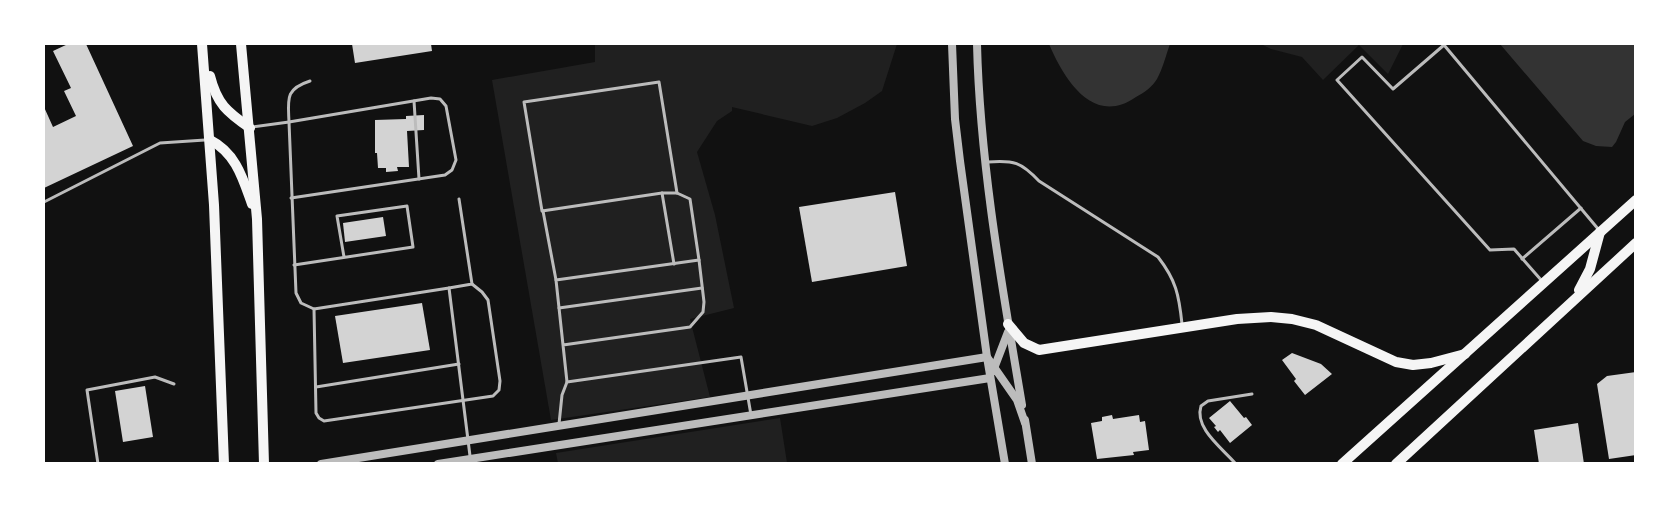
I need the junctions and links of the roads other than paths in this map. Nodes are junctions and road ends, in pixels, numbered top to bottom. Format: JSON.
{"nodes":[{"id":1,"x":202,"y":44,"type":"edge"},
{"id":2,"x":242,"y":44,"type":"edge"},
{"id":3,"x":952,"y":44,"type":"edge"},
{"id":4,"x":977,"y":44,"type":"edge"},
{"id":5,"x":310,"y":81,"type":"dead end"},
{"id":6,"x":414,"y":100,"type":"junction"},
{"id":7,"x":289,"y":123,"type":"junction"},
{"id":8,"x":250,"y":128,"type":"junction"},
{"id":9,"x":210,"y":140,"type":"junction"},
{"id":10,"x":986,"y":163,"type":"junction"},
{"id":11,"x":419,"y":179,"type":"junction"},
{"id":12,"x":677,"y":192,"type":"junction"},
{"id":13,"x":662,"y":193,"type":"junction"},
{"id":14,"x":291,"y":198,"type":"junction"},
{"id":15,"x":459,"y":199,"type":"dead end"},
{"id":16,"x":1635,"y":200,"type":"edge"},
{"id":17,"x":44,"y":202,"type":"edge"},
{"id":18,"x":1581,"y":208,"type":"junction"},
{"id":19,"x":542,"y":211,"type":"junction"},
{"id":20,"x":257,"y":219,"type":"junction"},
{"id":21,"x":1600,"y":231,"type":"junction"},
{"id":22,"x":1635,"y":243,"type":"edge"},
{"id":23,"x":344,"y":257,"type":"junction"},
{"id":24,"x":1522,"y":259,"type":"junction"},
{"id":25,"x":699,"y":260,"type":"junction"},
{"id":26,"x":674,"y":264,"type":"junction"},
{"id":27,"x":294,"y":265,"type":"junction"},
{"id":28,"x":556,"y":280,"type":"junction"},
{"id":29,"x":1544,"y":283,"type":"junction"},
{"id":30,"x":472,"y":284,"type":"junction"},
{"id":31,"x":449,"y":288,"type":"junction"},
{"id":32,"x":702,"y":288,"type":"junction"},
{"id":33,"x":1577,"y":295,"type":"junction"},
{"id":34,"x":559,"y":308,"type":"junction"},
{"id":35,"x":314,"y":309,"type":"junction"},
{"id":36,"x":1008,"y":324,"type":"junction"},
{"id":37,"x":1183,"y":328,"type":"junction"},
{"id":38,"x":564,"y":345,"type":"junction"},
{"id":39,"x":1465,"y":354,"type":"junction"},
{"id":40,"x":987,"y":357,"type":"junction"},
{"id":41,"x":459,"y":364,"type":"junction"},
{"id":42,"x":994,"y":366,"type":"junction"},
{"id":43,"x":990,"y":378,"type":"junction"},
{"id":44,"x":567,"y":382,"type":"junction"},
{"id":45,"x":174,"y":384,"type":"dead end"},
{"id":46,"x":316,"y":387,"type":"junction"},
{"id":47,"x":1252,"y":394,"type":"dead end"},
{"id":48,"x":748,"y":395,"type":"junction"},
{"id":49,"x":464,"y":401,"type":"junction"},
{"id":50,"x":751,"y":415,"type":"junction"},
{"id":51,"x":1025,"y":423,"type":"junction"},
{"id":52,"x":558,"y":426,"type":"junction"},
{"id":53,"x":468,"y":440,"type":"junction"},
{"id":54,"x":471,"y":461,"type":"edge"},
{"id":55,"x":98,"y":462,"type":"edge"},
{"id":56,"x":1235,"y":463,"type":"edge"},
{"id":57,"x":224,"y":464,"type":"edge"},
{"id":58,"x":264,"y":464,"type":"edge"},
{"id":59,"x":321,"y":464,"type":"edge"},
{"id":60,"x":438,"y":464,"type":"edge"},
{"id":61,"x":1005,"y":464,"type":"edge"},
{"id":62,"x":1032,"y":464,"type":"edge"},
{"id":63,"x":1342,"y":464,"type":"edge"},
{"id":64,"x":1396,"y":464,"type":"edge"}],
"edges":[{"from":1,"to":8,"type":"highway"},
{"from":1,"to":9,"type":"highway"},
{"from":2,"to":8,"type":"highway"},
{"from":3,"to":40,"type":"street"},
{"from":4,"to":10,"type":"street"},
{"from":5,"to":7,"type":"lane"},
{"from":6,"to":7,"type":"lane"},
{"from":6,"to":11,"type":"lane"},
{"from":6,"to":11,"type":"lane"},
{"from":7,"to":8,"type":"lane"},
{"from":7,"to":14,"type":"lane"},
{"from":8,"to":20,"type":"highway"},
{"from":9,"to":17,"type":"lane"},
{"from":9,"to":20,"type":"highway"},
{"from":9,"to":57,"type":"highway"},
{"from":10,"to":36,"type":"street"},
{"from":10,"to":37,"type":"lane"},
{"from":11,"to":14,"type":"lane"},
{"from":12,"to":13,"type":"lane"},
{"from":12,"to":19,"type":"lane"},
{"from":12,"to":25,"type":"lane"},
{"from":13,"to":19,"type":"lane"},
{"from":13,"to":26,"type":"lane"},
{"from":14,"to":27,"type":"lane"},
{"from":15,"to":30,"type":"lane"},
{"from":16,"to":21,"type":"highway"},
{"from":18,"to":21,"type":"lane"},
{"from":18,"to":24,"type":"lane"},
{"from":18,"to":24,"type":"lane"},
{"from":19,"to":28,"type":"lane"},
{"from":20,"to":58,"type":"highway"},
{"from":21,"to":29,"type":"highway"},
{"from":21,"to":33,"type":"highway"},
{"from":22,"to":33,"type":"highway"},
{"from":23,"to":23,"type":"lane"},
{"from":23,"to":27,"type":"lane"},
{"from":24,"to":29,"type":"lane"},
{"from":25,"to":26,"type":"lane"},
{"from":25,"to":32,"type":"lane"},
{"from":26,"to":28,"type":"lane"},
{"from":27,"to":35,"type":"lane"},
{"from":28,"to":34,"type":"lane"},
{"from":29,"to":39,"type":"highway"},
{"from":30,"to":31,"type":"lane"},
{"from":30,"to":49,"type":"lane"},
{"from":31,"to":35,"type":"lane"},
{"from":31,"to":41,"type":"lane"},
{"from":32,"to":34,"type":"lane"},
{"from":32,"to":38,"type":"lane"},
{"from":33,"to":64,"type":"highway"},
{"from":34,"to":38,"type":"lane"},
{"from":35,"to":46,"type":"lane"},
{"from":36,"to":37,"type":"highway"},
{"from":36,"to":42,"type":"street"},
{"from":36,"to":51,"type":"street"},
{"from":37,"to":39,"type":"highway"},
{"from":38,"to":44,"type":"lane"},
{"from":39,"to":63,"type":"highway"},
{"from":40,"to":42,"type":"street"},
{"from":40,"to":43,"type":"street"},
{"from":40,"to":48,"type":"street"},
{"from":41,"to":46,"type":"lane"},
{"from":41,"to":49,"type":"lane"},
{"from":42,"to":43,"type":"street"},
{"from":42,"to":51,"type":"street"},
{"from":43,"to":50,"type":"street"},
{"from":43,"to":61,"type":"street"},
{"from":44,"to":48,"type":"lane"},
{"from":44,"to":52,"type":"lane"},
{"from":45,"to":55,"type":"lane"},
{"from":46,"to":49,"type":"lane"},
{"from":47,"to":56,"type":"lane"},
{"from":48,"to":50,"type":"lane"},
{"from":48,"to":52,"type":"street"},
{"from":49,"to":53,"type":"lane"},
{"from":50,"to":54,"type":"street"},
{"from":51,"to":62,"type":"street"},
{"from":52,"to":53,"type":"street"},
{"from":53,"to":54,"type":"lane"},
{"from":53,"to":59,"type":"street"},
{"from":54,"to":60,"type":"street"}]}
